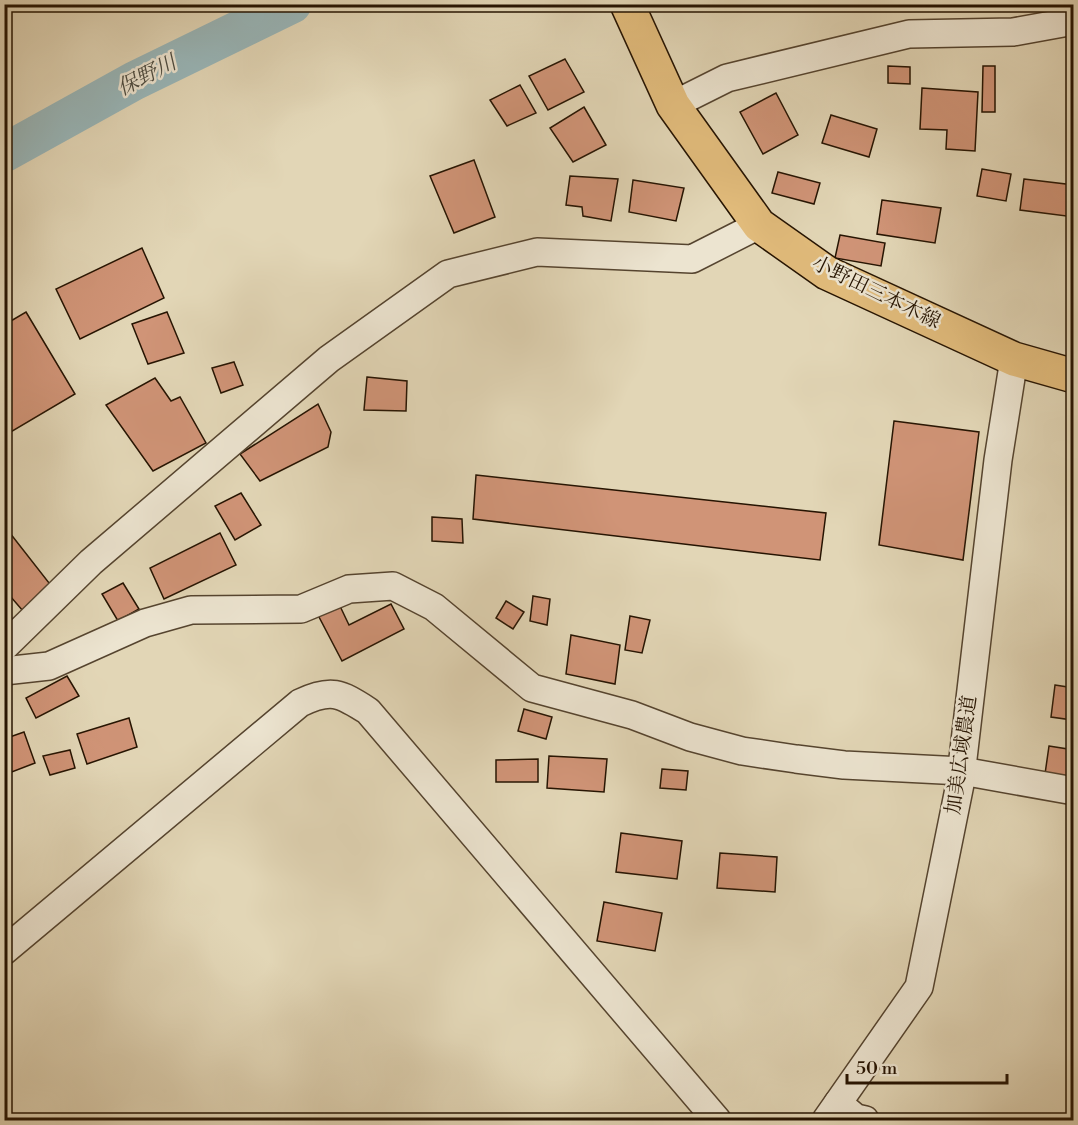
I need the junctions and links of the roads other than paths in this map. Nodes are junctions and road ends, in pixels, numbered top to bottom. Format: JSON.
{"nodes":[{"id":1,"x":627,"y":4,"type":"edge"},
{"id":2,"x":1074,"y":21,"type":"edge"},
{"id":3,"x":673,"y":105,"type":"junction"},
{"id":4,"x":759,"y":225,"type":"junction"},
{"id":5,"x":1014,"y":359,"type":"junction"},
{"id":6,"x":1074,"y":376,"type":"edge"},
{"id":7,"x":4,"y":647,"type":"edge"},
{"id":8,"x":4,"y":671,"type":"edge"},
{"id":9,"x":962,"y":771,"type":"junction"},
{"id":10,"x":1074,"y":791,"type":"edge"},
{"id":11,"x":4,"y":951,"type":"edge"},
{"id":12,"x":832,"y":1112,"type":"edge"},
{"id":13,"x":717,"y":1120,"type":"edge"},
{"id":14,"x":865,"y":1120,"type":"edge"}],
"edges":[{"from":1,"to":3,"type":"main road","name":"小野田三本木線"},
{"from":2,"to":3,"type":"street"},
{"from":3,"to":4,"type":"main road","name":"小野田三本木線"},
{"from":4,"to":5,"type":"main road","name":"小野田三本木線"},
{"from":4,"to":7,"type":"street"},
{"from":5,"to":6,"type":"main road","name":"小野田三本木線"},
{"from":5,"to":9,"type":"street","name":"加美広域農道"},
{"from":8,"to":9,"type":"street"},
{"from":9,"to":10,"type":"street"},
{"from":9,"to":12,"type":"street","name":"加美広域農道"},
{"from":11,"to":13,"type":"street"},
{"from":12,"to":14,"type":"street"}]}
